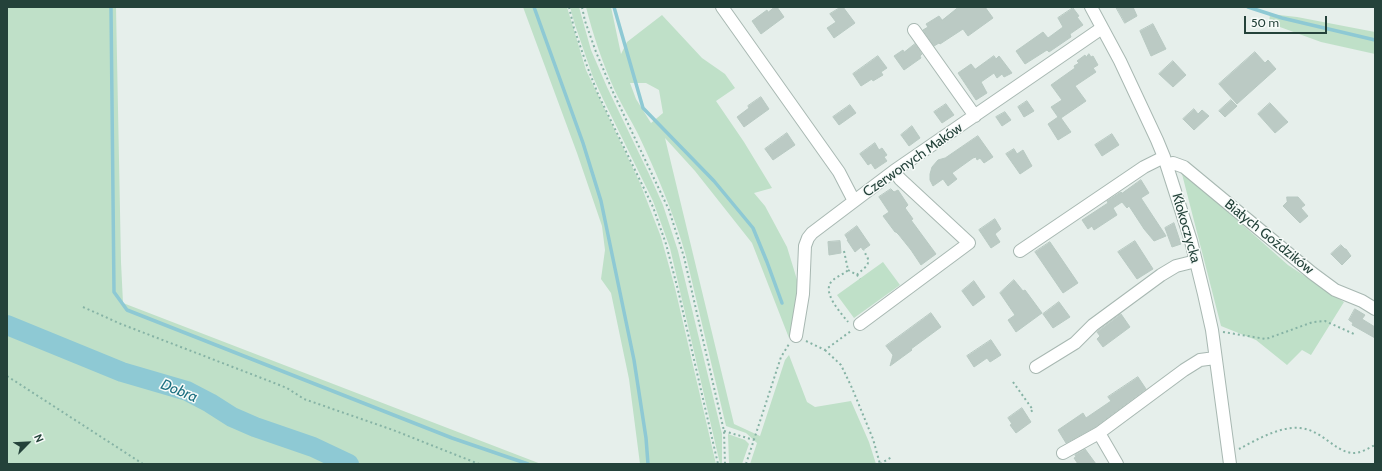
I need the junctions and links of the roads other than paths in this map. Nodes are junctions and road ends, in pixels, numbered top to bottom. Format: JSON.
{"nodes":[{"id":1,"x":722,"y":7,"type":"edge"},
{"id":2,"x":1091,"y":7,"type":"edge"},
{"id":3,"x":1102,"y":28,"type":"junction"},
{"id":4,"x":914,"y":30,"type":"dead end"},
{"id":5,"x":975,"y":116,"type":"junction"},
{"id":6,"x":1165,"y":161,"type":"junction"},
{"id":7,"x":894,"y":171,"type":"junction"},
{"id":8,"x":854,"y":201,"type":"junction"},
{"id":9,"x":1020,"y":251,"type":"dead end"},
{"id":10,"x":1196,"y":261,"type":"junction"},
{"id":11,"x":1375,"y":309,"type":"edge"},
{"id":12,"x":854,"y":323,"type":"road end"},
{"id":13,"x":796,"y":336,"type":"road end"},
{"id":14,"x":1215,"y":358,"type":"junction"},
{"id":15,"x":1036,"y":368,"type":"dead end"},
{"id":16,"x":1099,"y":433,"type":"junction"},
{"id":17,"x":1063,"y":453,"type":"dead end"},
{"id":18,"x":1230,"y":459,"type":"edge"},
{"id":19,"x":1117,"y":464,"type":"edge"}],
"edges":[{"from":1,"to":8,"type":"street"},
{"from":2,"to":3,"type":"street","name":"Kłokoczycka"},
{"from":3,"to":5,"type":"street","name":"Czerwonych Maków"},
{"from":3,"to":6,"type":"street","name":"Kłokoczycka"},
{"from":4,"to":5,"type":"street"},
{"from":5,"to":7,"type":"street","name":"Czerwonych Maków"},
{"from":6,"to":9,"type":"street"},
{"from":6,"to":10,"type":"street","name":"Kłokoczycka"},
{"from":6,"to":11,"type":"street","name":"Białych Goździków"},
{"from":7,"to":8,"type":"street","name":"Czerwonych Maków"},
{"from":7,"to":12,"type":"street"},
{"from":8,"to":13,"type":"street","name":"Czerwonych Maków"},
{"from":10,"to":14,"type":"street","name":"Kłokoczycka"},
{"from":10,"to":15,"type":"street"},
{"from":14,"to":16,"type":"street"},
{"from":14,"to":18,"type":"street","name":"Kłokoczycka"},
{"from":16,"to":17,"type":"street"},
{"from":16,"to":19,"type":"street"}]}
